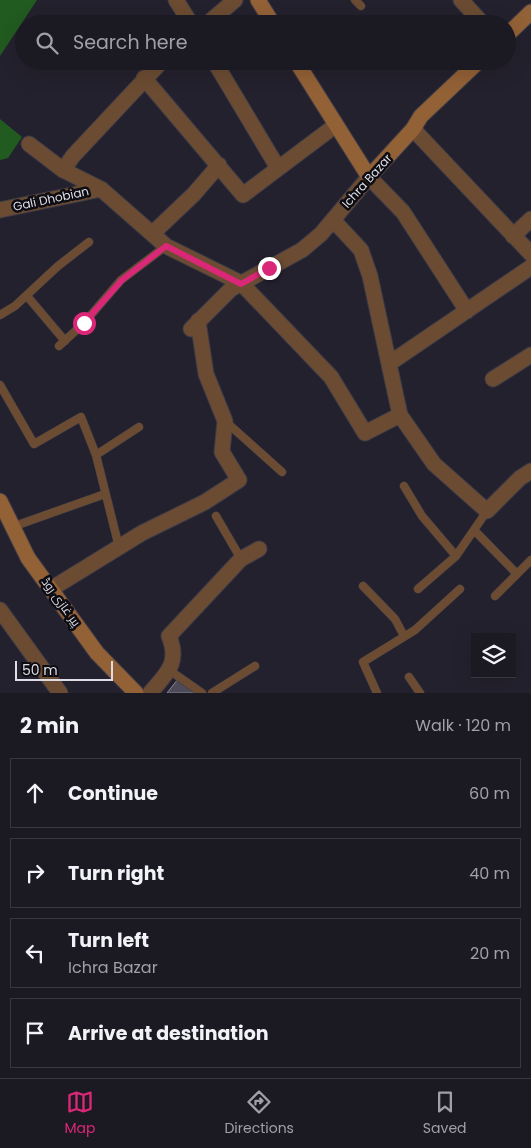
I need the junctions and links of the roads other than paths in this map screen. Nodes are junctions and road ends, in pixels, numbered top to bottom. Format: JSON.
{"nodes":[{"id":1,"x":176,"y":0,"type":"edge"},
{"id":2,"x":235,"y":0,"type":"edge"},
{"id":3,"x":258,"y":0,"type":"edge"},
{"id":4,"x":355,"y":0,"type":"edge"},
{"id":5,"x":461,"y":0,"type":"edge"},
{"id":6,"x":361,"y":6,"type":"dead end"},
{"id":7,"x":531,"y":12,"type":"edge"},
{"id":8,"x":185,"y":15,"type":"edge"},
{"id":9,"x":218,"y":15,"type":"edge"},
{"id":10,"x":267,"y":15,"type":"edge"},
{"id":11,"x":475,"y":15,"type":"edge"},
{"id":12,"x":516,"y":26,"type":"edge"},
{"id":13,"x":152,"y":70,"type":"edge"},
{"id":14,"x":219,"y":70,"type":"edge"},
{"id":15,"x":302,"y":70,"type":"edge"},
{"id":16,"x":470,"y":70,"type":"edge"},
{"id":17,"x":144,"y":78,"type":"junction"},
{"id":18,"x":336,"y":125,"type":"junction"},
{"id":19,"x":413,"y":129,"type":"junction"},
{"id":20,"x":29,"y":144,"type":"dead end"},
{"id":21,"x":219,"y":166,"type":"junction"},
{"id":22,"x":278,"y":168,"type":"junction"},
{"id":23,"x":63,"y":170,"type":"junction"},
{"id":24,"x":369,"y":178,"type":"junction"},
{"id":25,"x":101,"y":189,"type":"junction"},
{"id":26,"x":0,"y":210,"type":"edge"},
{"id":27,"x":531,"y":218,"type":"edge"},
{"id":28,"x":334,"y":220,"type":"junction"},
{"id":29,"x":152,"y":234,"type":"junction"},
{"id":30,"x":513,"y":236,"type":"junction"},
{"id":31,"x":89,"y":242,"type":"dead end"},
{"id":32,"x":166,"y":246,"type":"junction"},
{"id":33,"x":531,"y":254,"type":"edge"},
{"id":34,"x":531,"y":267,"type":"edge"},
{"id":35,"x":241,"y":284,"type":"junction"},
{"id":36,"x":27,"y":296,"type":"junction"},
{"id":37,"x":467,"y":311,"type":"junction"},
{"id":38,"x":0,"y":315,"type":"edge"},
{"id":39,"x":531,"y":355,"type":"edge"},
{"id":40,"x":390,"y":363,"type":"junction"},
{"id":41,"x":493,"y":379,"type":"dead end"},
{"id":42,"x":0,"y":385,"type":"edge"},
{"id":43,"x":400,"y":415,"type":"junction"},
{"id":44,"x":225,"y":422,"type":"junction"},
{"id":45,"x":139,"y":427,"type":"dead end"},
{"id":46,"x":96,"y":455,"type":"junction"},
{"id":47,"x":531,"y":471,"type":"edge"},
{"id":48,"x":282,"y":472,"type":"dead end"},
{"id":49,"x":404,"y":486,"type":"dead end"},
{"id":50,"x":106,"y":494,"type":"junction"},
{"id":51,"x":0,"y":502,"type":"edge"},
{"id":52,"x":487,"y":511,"type":"junction"},
{"id":53,"x":216,"y":516,"type":"dead end"},
{"id":54,"x":12,"y":526,"type":"junction"},
{"id":55,"x":474,"y":530,"type":"junction"},
{"id":56,"x":119,"y":548,"type":"junction"},
{"id":57,"x":259,"y":549,"type":"dead end"},
{"id":58,"x":456,"y":556,"type":"junction"},
{"id":59,"x":241,"y":559,"type":"junction"},
{"id":60,"x":531,"y":560,"type":"edge"},
{"id":61,"x":517,"y":574,"type":"junction"},
{"id":62,"x":362,"y":586,"type":"dead end"},
{"id":63,"x":51,"y":589,"type":"junction"},
{"id":64,"x":418,"y":589,"type":"dead end"},
{"id":65,"x":460,"y":589,"type":"dead end"},
{"id":66,"x":496,"y":596,"type":"dead end"},
{"id":67,"x":0,"y":610,"type":"edge"},
{"id":68,"x":404,"y":636,"type":"junction"},
{"id":69,"x":255,"y":666,"type":"dead end"},
{"id":70,"x":169,"y":670,"type":"junction"},
{"id":71,"x":409,"y":677,"type":"dead end"},
{"id":72,"x":60,"y":693,"type":"edge"},
{"id":73,"x":136,"y":693,"type":"edge"},
{"id":74,"x":150,"y":693,"type":"edge"},
{"id":75,"x":202,"y":693,"type":"edge"},
{"id":76,"x":212,"y":693,"type":"edge"},
{"id":77,"x":377,"y":693,"type":"edge"},
{"id":78,"x":420,"y":693,"type":"edge"}],
"edges":[{"from":1,"to":8,"type":"street"},
{"from":2,"to":9,"type":"street"},
{"from":3,"to":10,"type":"street"},
{"from":4,"to":6,"type":"lane"},
{"from":5,"to":11,"type":"street"},
{"from":7,"to":12,"type":"street"},
{"from":13,"to":17,"type":"street"},
{"from":14,"to":22,"type":"street"},
{"from":15,"to":18,"type":"street"},
{"from":16,"to":19,"type":"street","name":"Ichra Bazar"},
{"from":17,"to":21,"type":"street"},
{"from":17,"to":23,"type":"street"},
{"from":18,"to":22,"type":"street"},
{"from":18,"to":24,"type":"street"},
{"from":19,"to":24,"type":"street","name":"Ichra Bazar"},
{"from":19,"to":30,"type":"street"},
{"from":20,"to":23,"type":"street"},
{"from":21,"to":22,"type":"street"},
{"from":21,"to":29,"type":"street"},
{"from":23,"to":25,"type":"street"},
{"from":24,"to":28,"type":"street","name":"Ichra Bazar"},
{"from":24,"to":37,"type":"street"},
{"from":25,"to":26,"type":"street","name":"Gali Dhobian"},
{"from":25,"to":29,"type":"street"},
{"from":27,"to":30,"type":"street"},
{"from":28,"to":35,"type":"street","name":"Ichra Bazar"},
{"from":28,"to":40,"type":"street"},
{"from":29,"to":32,"type":"street"},
{"from":30,"to":33,"type":"street"},
{"from":31,"to":36,"type":"lane"},
{"from":32,"to":35,"type":"street"},
{"from":32,"to":36,"type":"lane"},
{"from":34,"to":37,"type":"street"},
{"from":35,"to":43,"type":"street"},
{"from":35,"to":44,"type":"street","name":"Ichra Bazar"},
{"from":36,"to":38,"type":"lane"},
{"from":37,"to":40,"type":"street"},
{"from":39,"to":41,"type":"street"},
{"from":40,"to":43,"type":"street"},
{"from":42,"to":46,"type":"lane"},
{"from":43,"to":52,"type":"street"},
{"from":44,"to":48,"type":"lane"},
{"from":44,"to":56,"type":"street"},
{"from":45,"to":46,"type":"lane"},
{"from":46,"to":50,"type":"lane"},
{"from":47,"to":52,"type":"street"},
{"from":49,"to":58,"type":"lane"},
{"from":50,"to":54,"type":"lane"},
{"from":50,"to":56,"type":"lane"},
{"from":51,"to":54,"type":"street","name":"پیر غازی روڈ"},
{"from":52,"to":55,"type":"lane"},
{"from":53,"to":59,"type":"lane"},
{"from":54,"to":63,"type":"street","name":"پیر غازی روڈ"},
{"from":55,"to":58,"type":"lane"},
{"from":55,"to":61,"type":"lane"},
{"from":56,"to":63,"type":"street"},
{"from":57,"to":59,"type":"street"},
{"from":58,"to":64,"type":"lane"},
{"from":59,"to":70,"type":"street"},
{"from":60,"to":61,"type":"lane"},
{"from":61,"to":66,"type":"lane"},
{"from":62,"to":68,"type":"lane"},
{"from":63,"to":73,"type":"street","name":"پیر غازی روڈ"},
{"from":65,"to":68,"type":"lane"},
{"from":67,"to":72,"type":"street"},
{"from":68,"to":77,"type":"lane"},
{"from":69,"to":76,"type":"lane"},
{"from":70,"to":74,"type":"street"},
{"from":70,"to":75,"type":"lane"},
{"from":71,"to":78,"type":"lane"}]}
